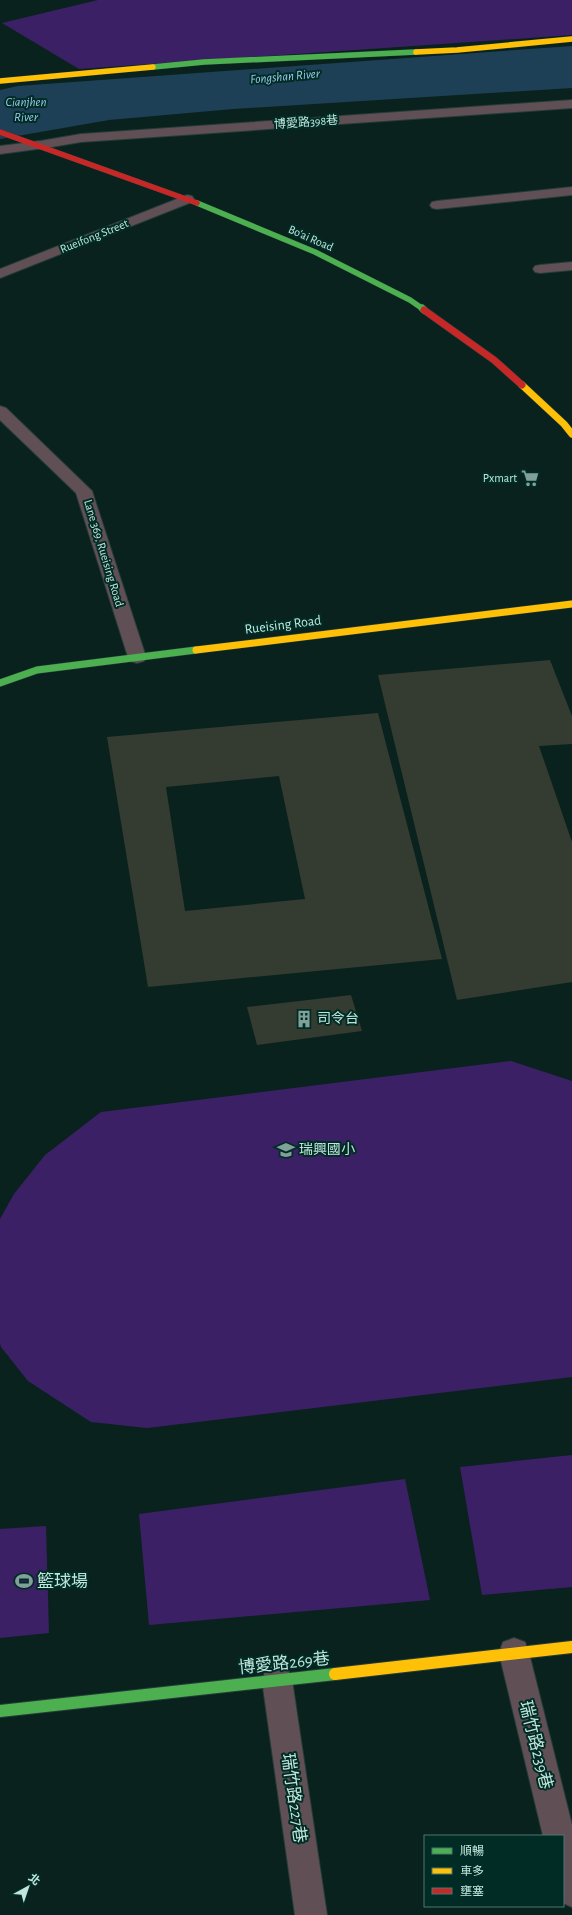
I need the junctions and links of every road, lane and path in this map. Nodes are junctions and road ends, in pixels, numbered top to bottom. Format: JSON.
{"nodes":[{"id":1,"x":572,"y":39,"type":"edge"},
{"id":2,"x":0,"y":81,"type":"edge"},
{"id":3,"x":572,"y":104,"type":"edge"},
{"id":4,"x":0,"y":132,"type":"edge"},
{"id":5,"x":40,"y":145,"type":"junction"},
{"id":6,"x":0,"y":150,"type":"edge"},
{"id":7,"x":572,"y":191,"type":"edge"},
{"id":8,"x":187,"y":199,"type":"junction"},
{"id":9,"x":437,"y":205,"type":"dead end"},
{"id":10,"x":572,"y":266,"type":"edge"},
{"id":11,"x":540,"y":269,"type":"dead end"},
{"id":12,"x":0,"y":274,"type":"edge"},
{"id":13,"x":0,"y":411,"type":"edge"},
{"id":14,"x":572,"y":434,"type":"edge"},
{"id":15,"x":572,"y":604,"type":"edge"},
{"id":16,"x":137,"y":657,"type":"junction"},
{"id":17,"x":0,"y":683,"type":"edge"},
{"id":18,"x":572,"y":1647,"type":"edge"},
{"id":19,"x":514,"y":1653,"type":"junction"},
{"id":20,"x":277,"y":1680,"type":"junction"},
{"id":21,"x":0,"y":1711,"type":"edge"},
{"id":22,"x":559,"y":1835,"type":"edge"},
{"id":23,"x":564,"y":1858,"type":"edge"},
{"id":24,"x":572,"y":1891,"type":"edge"},
{"id":25,"x":311,"y":1915,"type":"edge"}],
"edges":[{"from":1,"to":2,"type":"street"},
{"from":3,"to":5,"type":"street","name":"博愛路398巷"},
{"from":4,"to":5,"type":"street","name":"Bo'ai Road"},
{"from":5,"to":6,"type":"street","name":"博愛路398巷"},
{"from":5,"to":8,"type":"street","name":"Bo'ai Road"},
{"from":7,"to":9,"type":"street"},
{"from":8,"to":12,"type":"street","name":"Rueifong Street"},
{"from":8,"to":14,"type":"street","name":"Bo'ai Road"},
{"from":10,"to":11,"type":"street"},
{"from":13,"to":16,"type":"street","name":"Lane 369, Rueising Road"},
{"from":15,"to":16,"type":"street","name":"Rueising Road"},
{"from":16,"to":17,"type":"street","name":"Rueising Road"},
{"from":18,"to":19,"type":"street","name":"博愛路269巷"},
{"from":19,"to":20,"type":"street","name":"博愛路269巷"},
{"from":19,"to":22,"type":"street","name":"瑞竹路239巷"},
{"from":20,"to":21,"type":"street","name":"博愛路269巷"},
{"from":20,"to":25,"type":"street","name":"瑞竹路227巷"},
{"from":23,"to":24,"type":"street"}]}
